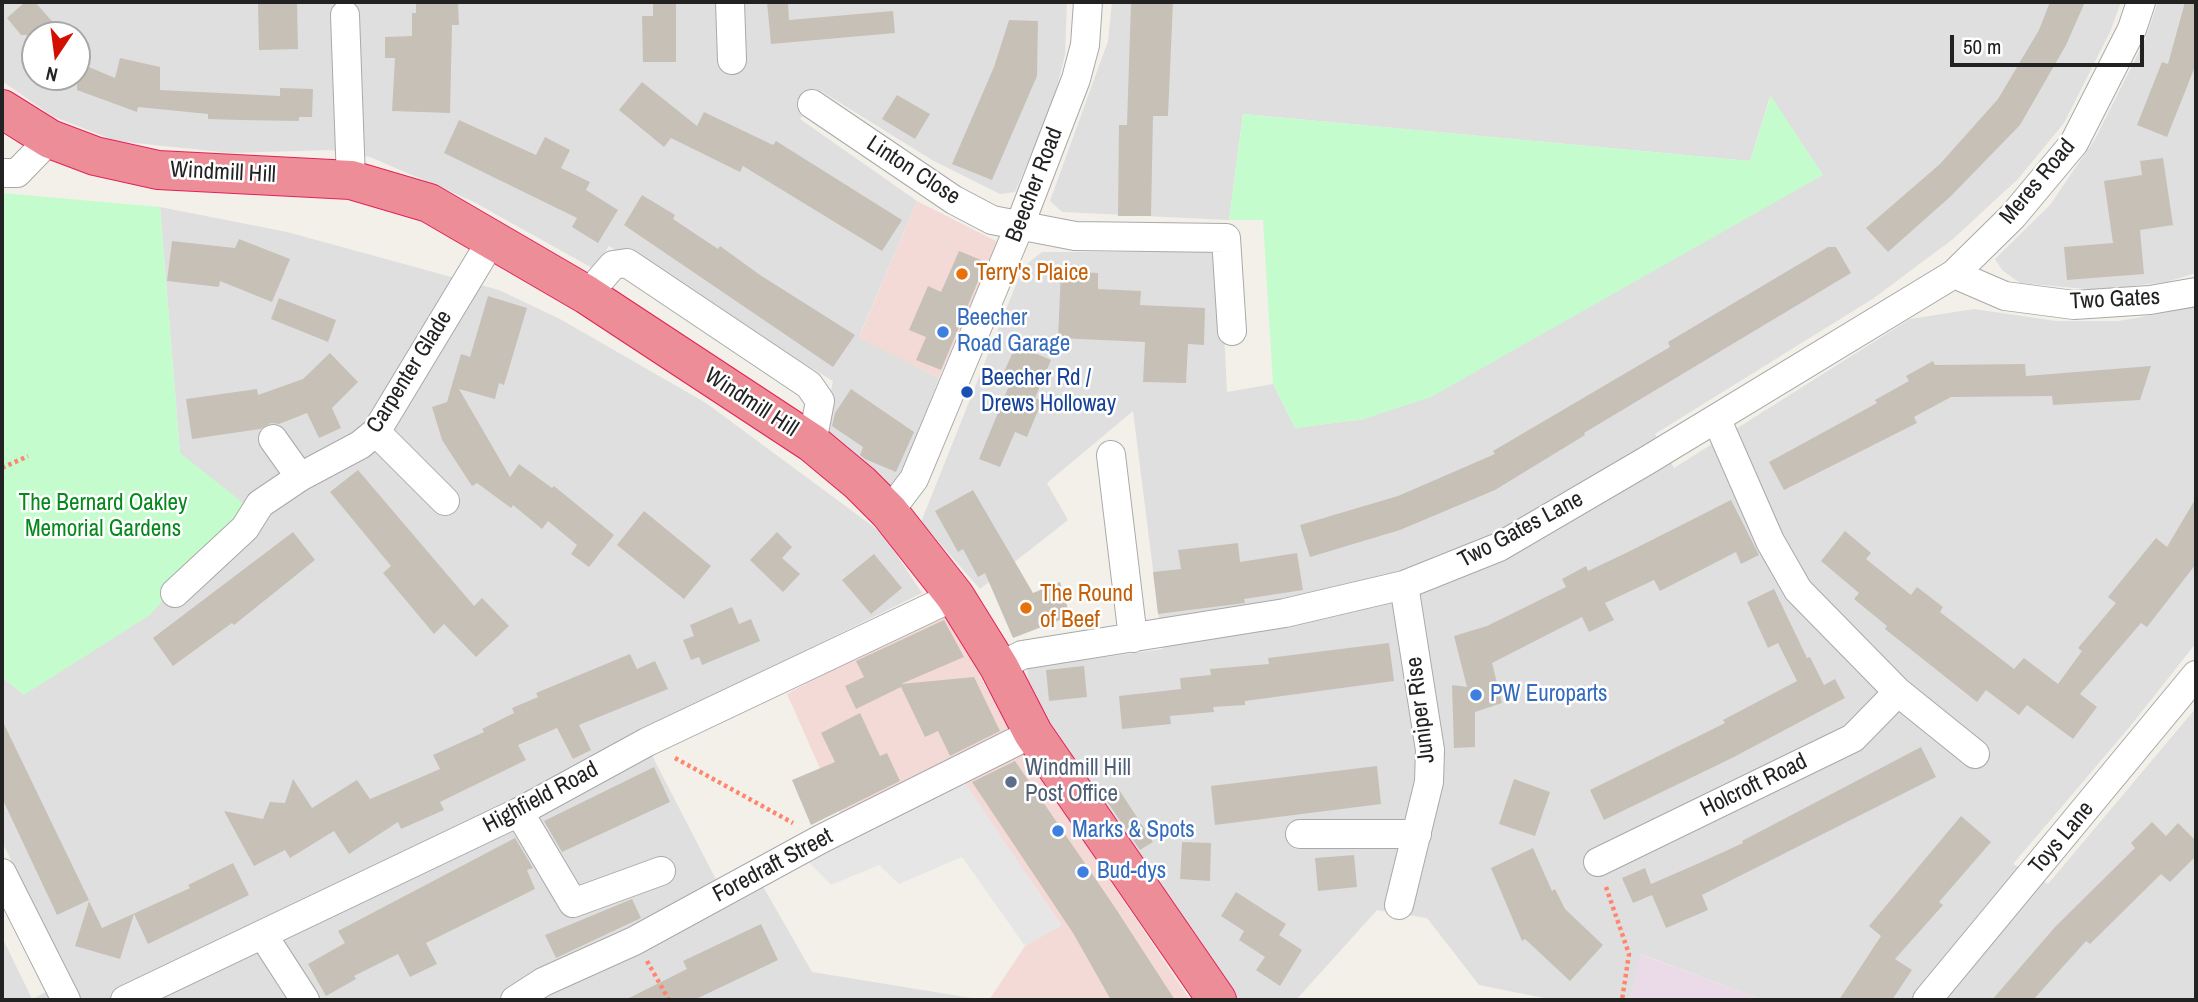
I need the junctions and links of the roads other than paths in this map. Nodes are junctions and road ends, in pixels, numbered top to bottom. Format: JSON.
{"nodes":[{"id":1,"x":730,"y":2,"type":"edge"},
{"id":2,"x":1088,"y":2,"type":"edge"},
{"id":3,"x":2141,"y":2,"type":"edge"},
{"id":4,"x":345,"y":15,"type":"dead end"},
{"id":5,"x":732,"y":60,"type":"dead end"},
{"id":6,"x":812,"y":104,"type":"dead end"},
{"id":7,"x":2,"y":109,"type":"edge"},
{"id":8,"x":50,"y":139,"type":"junction"},
{"id":9,"x":2,"y":173,"type":"edge"},
{"id":10,"x":351,"y":180,"type":"junction"},
{"id":11,"x":1019,"y":227,"type":"junction"},
{"id":12,"x":493,"y":238,"type":"junction"},
{"id":13,"x":1954,"y":274,"type":"junction"},
{"id":14,"x":2196,"y":292,"type":"edge"},
{"id":15,"x":1232,"y":331,"type":"dead end"},
{"id":16,"x":1717,"y":419,"type":"junction"},
{"id":17,"x":376,"y":432,"type":"junction"},
{"id":18,"x":273,"y":439,"type":"dead end"},
{"id":19,"x":1111,"y":455,"type":"dead end"},
{"id":20,"x":300,"y":477,"type":"junction"},
{"id":21,"x":445,"y":501,"type":"dead end"},
{"id":22,"x":889,"y":512,"type":"junction"},
{"id":23,"x":1404,"y":586,"type":"junction"},
{"id":24,"x":174,"y":593,"type":"dead end"},
{"id":25,"x":955,"y":596,"type":"junction"},
{"id":26,"x":1133,"y":638,"type":"junction"},
{"id":27,"x":999,"y":667,"type":"junction"},
{"id":28,"x":2196,"y":675,"type":"edge"},
{"id":29,"x":1898,"y":692,"type":"junction"},
{"id":30,"x":1033,"y":733,"type":"junction"},
{"id":31,"x":1975,"y":754,"type":"dead end"},
{"id":32,"x":519,"y":812,"type":"junction"},
{"id":33,"x":1300,"y":834,"type":"dead end"},
{"id":34,"x":1417,"y":834,"type":"junction"},
{"id":35,"x":1598,"y":862,"type":"road end"},
{"id":36,"x":661,"y":871,"type":"dead end"},
{"id":37,"x":2,"y":873,"type":"edge"},
{"id":38,"x":1399,"y":905,"type":"dead end"},
{"id":39,"x":262,"y":935,"type":"junction"},
{"id":40,"x":66,"y":1000,"type":"edge"},
{"id":41,"x":125,"y":1000,"type":"edge"},
{"id":42,"x":305,"y":1000,"type":"edge"},
{"id":43,"x":515,"y":1000,"type":"edge"},
{"id":44,"x":1217,"y":1000,"type":"edge"},
{"id":45,"x":1927,"y":1000,"type":"edge"}],
"edges":[{"from":1,"to":5,"type":"street"},
{"from":2,"to":11,"type":"street","name":"Beecher Road"},
{"from":3,"to":13,"type":"street","name":"Meres Road"},
{"from":4,"to":10,"type":"street"},
{"from":6,"to":11,"type":"street","name":"Linton Close"},
{"from":7,"to":8,"type":"highway","name":"Windmill Hill"},
{"from":8,"to":9,"type":"street"},
{"from":8,"to":10,"type":"highway","name":"Windmill Hill"},
{"from":10,"to":12,"type":"highway","name":"Windmill Hill"},
{"from":11,"to":15,"type":"street","name":"Linton Close"},
{"from":11,"to":22,"type":"street","name":"Beecher Road"},
{"from":12,"to":17,"type":"street","name":"Carpenter Glade"},
{"from":12,"to":22,"type":"highway","name":"Windmill Hill"},
{"from":13,"to":14,"type":"street","name":"Two Gates"},
{"from":13,"to":16,"type":"street","name":"Two Gates Lane"},
{"from":16,"to":23,"type":"street","name":"Two Gates Lane"},
{"from":16,"to":29,"type":"street"},
{"from":17,"to":20,"type":"street","name":"Carpenter Glade"},
{"from":17,"to":21,"type":"street"},
{"from":18,"to":20,"type":"street"},
{"from":19,"to":26,"type":"street"},
{"from":20,"to":24,"type":"street","name":"Carpenter Glade"},
{"from":22,"to":25,"type":"highway","name":"Windmill Hill"},
{"from":23,"to":26,"type":"street","name":"Two Gates Lane"},
{"from":23,"to":34,"type":"street","name":"Juniper Rise"},
{"from":25,"to":27,"type":"highway","name":"Windmill Hill"},
{"from":25,"to":32,"type":"street","name":"Highfield Road"},
{"from":26,"to":27,"type":"street","name":"Two Gates Lane"},
{"from":27,"to":30,"type":"highway","name":"Windmill Hill"},
{"from":28,"to":45,"type":"street","name":"Toys Lane"},
{"from":29,"to":31,"type":"street"},
{"from":29,"to":35,"type":"street","name":"Holcroft Road"},
{"from":30,"to":43,"type":"street","name":"Foredraft Street"},
{"from":30,"to":44,"type":"highway","name":"Windmill Hill"},
{"from":32,"to":36,"type":"street"},
{"from":32,"to":39,"type":"street","name":"Highfield Road"},
{"from":33,"to":34,"type":"street"},
{"from":34,"to":38,"type":"street","name":"Juniper Rise"},
{"from":37,"to":40,"type":"street"},
{"from":39,"to":41,"type":"street","name":"Highfield Road"},
{"from":39,"to":42,"type":"street"}]}
